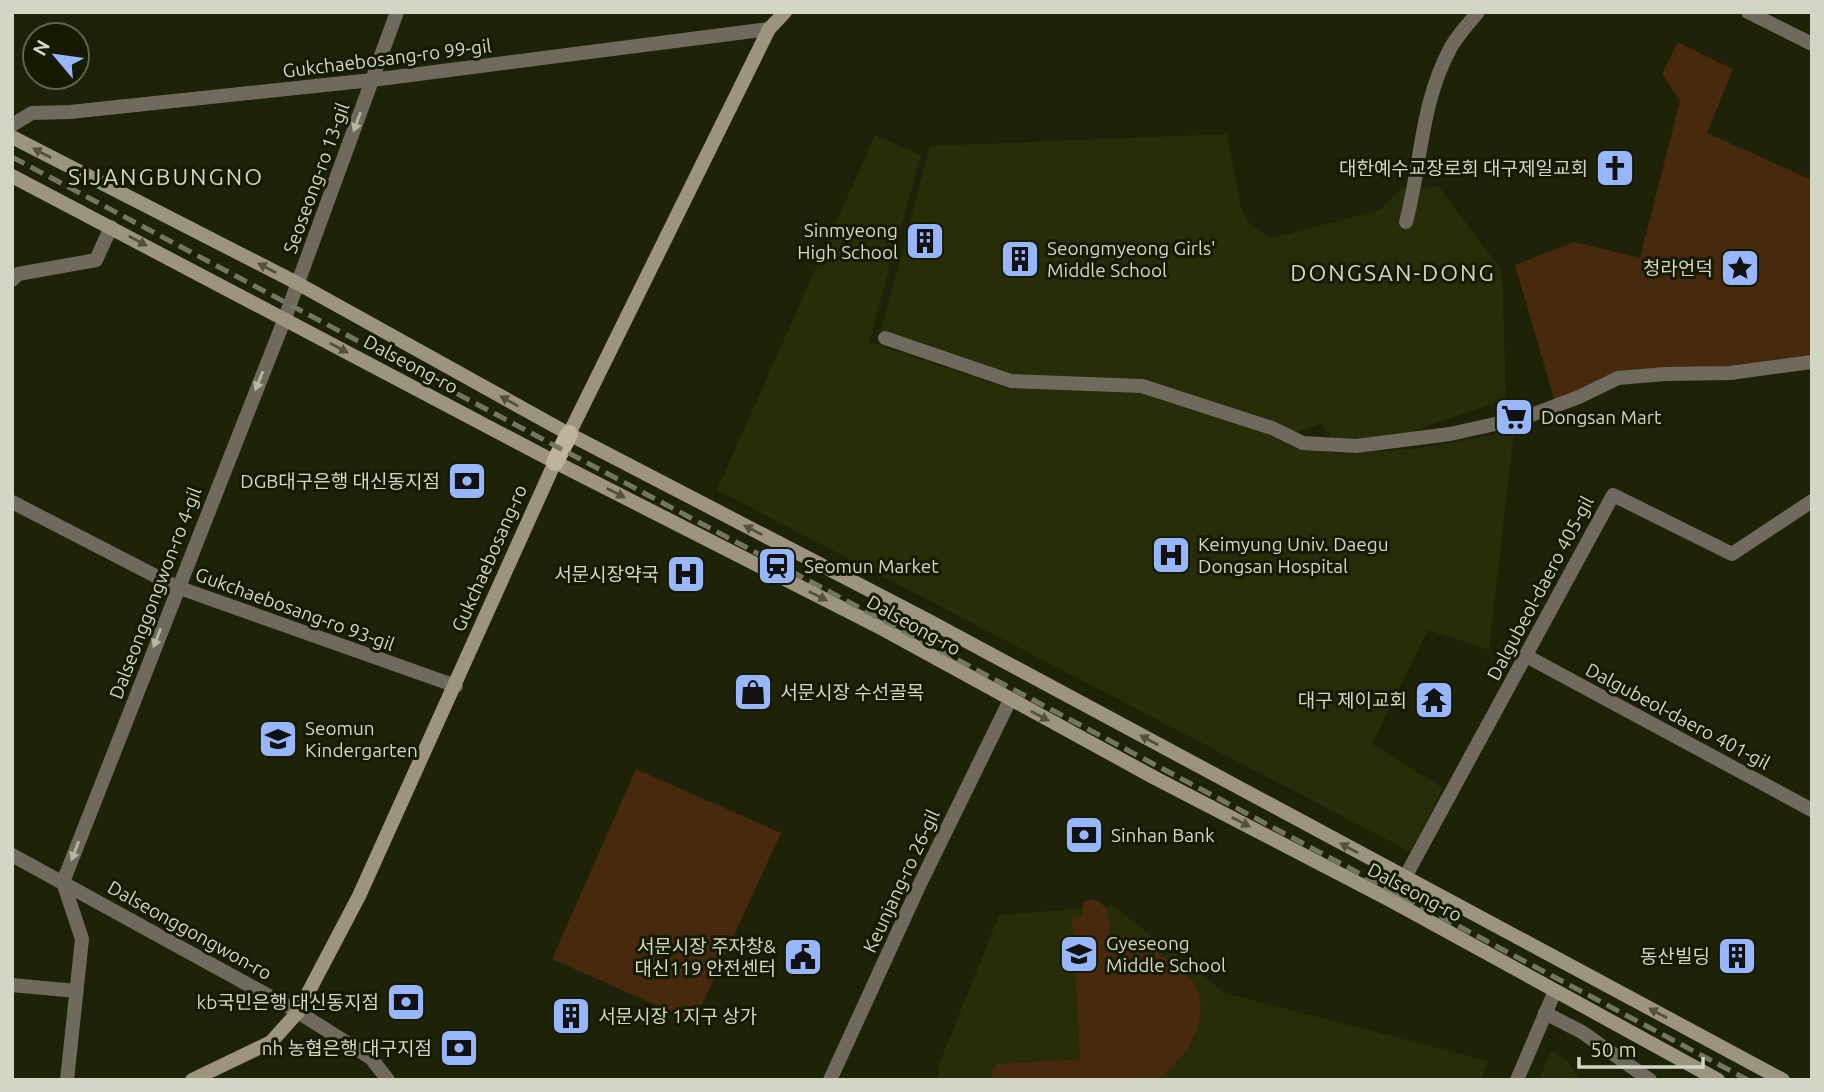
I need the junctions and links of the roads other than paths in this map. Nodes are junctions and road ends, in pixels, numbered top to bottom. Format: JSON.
{"nodes":[{"id":1,"x":397,"y":12,"type":"edge"},
{"id":2,"x":785,"y":12,"type":"edge"},
{"id":3,"x":1478,"y":12,"type":"edge"},
{"id":4,"x":1748,"y":12,"type":"edge"},
{"id":5,"x":769,"y":29,"type":"junction"},
{"id":6,"x":1812,"y":44,"type":"edge"},
{"id":7,"x":372,"y":80,"type":"junction"},
{"id":8,"x":12,"y":125,"type":"edge"},
{"id":9,"x":12,"y":137,"type":"edge"},
{"id":10,"x":12,"y":177,"type":"edge"},
{"id":11,"x":1406,"y":222,"type":"dead end"},
{"id":12,"x":111,"y":227,"type":"junction"},
{"id":13,"x":12,"y":280,"type":"edge"},
{"id":14,"x":297,"y":283,"type":"junction"},
{"id":15,"x":285,"y":318,"type":"junction"},
{"id":16,"x":885,"y":338,"type":"dead end"},
{"id":17,"x":1812,"y":362,"type":"edge"},
{"id":18,"x":569,"y":434,"type":"junction"},
{"id":19,"x":555,"y":461,"type":"junction"},
{"id":20,"x":1812,"y":501,"type":"edge"},
{"id":21,"x":12,"y":502,"type":"edge"},
{"id":22,"x":177,"y":587,"type":"junction"},
{"id":23,"x":1526,"y":656,"type":"junction"},
{"id":24,"x":456,"y":686,"type":"junction"},
{"id":25,"x":1010,"y":700,"type":"junction"},
{"id":26,"x":1812,"y":810,"type":"edge"},
{"id":27,"x":12,"y":855,"type":"edge"},
{"id":28,"x":1405,"y":878,"type":"junction"},
{"id":29,"x":63,"y":882,"type":"junction"},
{"id":30,"x":1392,"y":901,"type":"junction"},
{"id":31,"x":12,"y":985,"type":"edge"},
{"id":32,"x":76,"y":991,"type":"junction"},
{"id":33,"x":1555,"y":991,"type":"junction"},
{"id":34,"x":298,"y":1012,"type":"junction"},
{"id":35,"x":1545,"y":1013,"type":"junction"},
{"id":36,"x":67,"y":1080,"type":"edge"},
{"id":37,"x":192,"y":1080,"type":"edge"},
{"id":38,"x":388,"y":1080,"type":"edge"},
{"id":39,"x":830,"y":1080,"type":"edge"},
{"id":40,"x":1517,"y":1080,"type":"edge"},
{"id":41,"x":1650,"y":1080,"type":"edge"},
{"id":42,"x":1718,"y":1080,"type":"edge"},
{"id":43,"x":1783,"y":1080,"type":"edge"}],
"edges":[{"from":1,"to":7,"type":"street","name":"Seoseong-ro 13-gil"},
{"from":2,"to":5,"type":"main road","name":"Gukchaebosang-ro"},
{"from":3,"to":11,"type":"street"},
{"from":4,"to":6,"type":"street"},
{"from":5,"to":7,"type":"street","name":"Gukchaebosang-ro 99-gil"},
{"from":5,"to":18,"type":"main road","name":"Gukchaebosang-ro"},
{"from":7,"to":8,"type":"street","name":"Gukchaebosang-ro 99-gil"},
{"from":7,"to":14,"type":"street","name":"Seoseong-ro 13-gil","one_way":true},
{"from":14,"to":9,"type":"main road","one_way":true},
{"from":10,"to":12,"type":"main road","name":"Dalseong-ro"},
{"from":12,"to":13,"type":"street"},
{"from":12,"to":15,"type":"main road","name":"Dalseong-ro","one_way":true},
{"from":14,"to":15,"type":"street","name":"Seoseong-ro 13-gil"},
{"from":18,"to":14,"type":"main road","one_way":true},
{"from":15,"to":19,"type":"main road","name":"Dalseong-ro","one_way":true},
{"from":15,"to":22,"type":"street","name":"Dalseonggongwon-ro 4-gil","one_way":true},
{"from":16,"to":17,"type":"street"},
{"from":18,"to":19,"type":"main road","name":"Gukchaebosang-ro"},
{"from":28,"to":18,"type":"main road","one_way":true},
{"from":19,"to":24,"type":"main road","name":"Gukchaebosang-ro"},
{"from":19,"to":25,"type":"main road","name":"Dalseong-ro","one_way":true},
{"from":20,"to":23,"type":"street","name":"Dalgubeol-daero 405-gil"},
{"from":21,"to":22,"type":"street","name":"Gukchaebosang-ro 93-gil"},
{"from":22,"to":24,"type":"street","name":"Gukchaebosang-ro 93-gil"},
{"from":22,"to":29,"type":"street","name":"Dalseonggongwon-ro 4-gil","one_way":true},
{"from":23,"to":26,"type":"street","name":"Dalgubeol-daero 401-gil"},
{"from":23,"to":28,"type":"street","name":"Dalgubeol-daero 405-gil"},
{"from":24,"to":34,"type":"main road","name":"Gukchaebosang-ro"},
{"from":25,"to":30,"type":"main road","name":"Dalseong-ro","one_way":true},
{"from":25,"to":39,"type":"street","name":"Keunjang-ro 26-gil"},
{"from":27,"to":29,"type":"street","name":"Dalseonggongwon-ro"},
{"from":28,"to":30,"type":"street","name":"Dalgubeol-daero 405-gil"},
{"from":43,"to":28,"type":"main road","one_way":true},
{"from":29,"to":32,"type":"street"},
{"from":29,"to":34,"type":"street","name":"Dalseonggongwon-ro"},
{"from":30,"to":33,"type":"main road","name":"Dalseong-ro"},
{"from":31,"to":32,"type":"street"},
{"from":32,"to":36,"type":"street"},
{"from":33,"to":35,"type":"street"},
{"from":33,"to":42,"type":"main road","name":"Dalseong-ro"},
{"from":34,"to":37,"type":"main road","name":"Gukchaebosang-ro"},
{"from":34,"to":38,"type":"street","name":"Dalseonggongwon-ro"},
{"from":35,"to":40,"type":"street"},
{"from":35,"to":41,"type":"street"}]}
